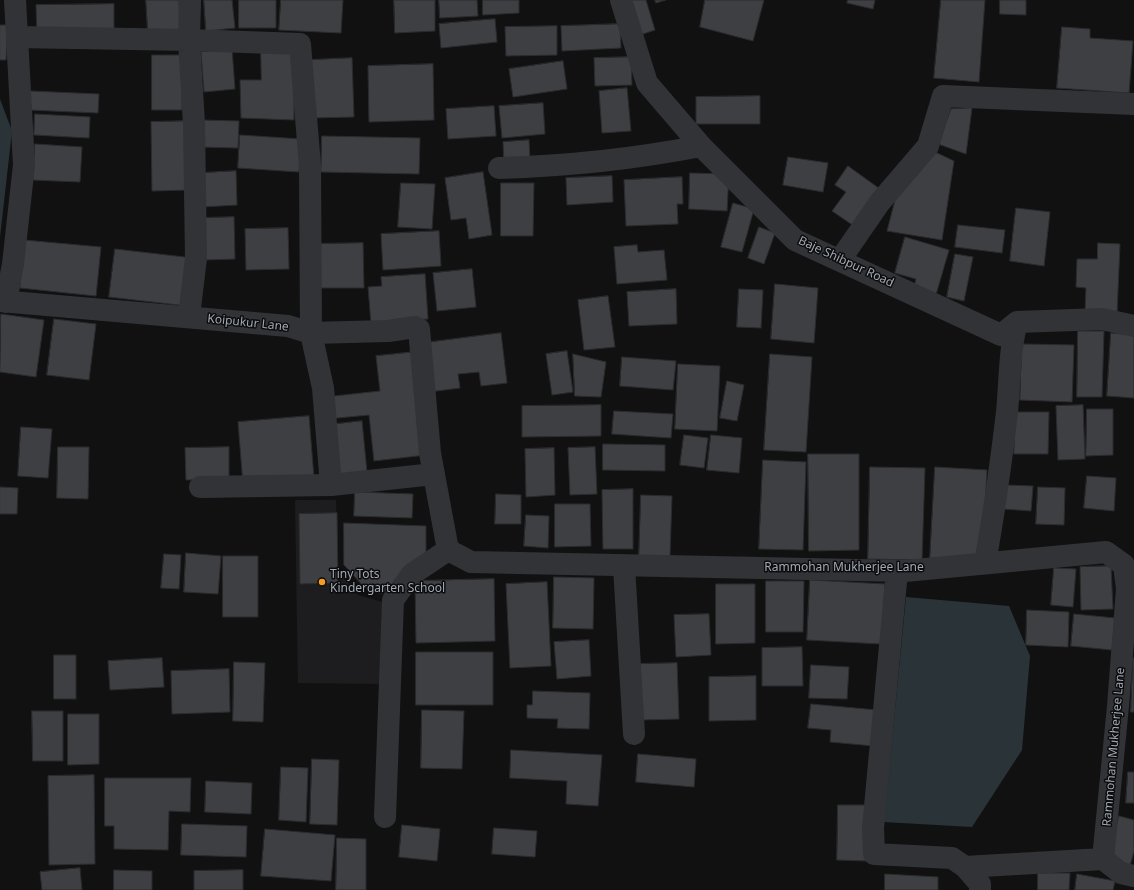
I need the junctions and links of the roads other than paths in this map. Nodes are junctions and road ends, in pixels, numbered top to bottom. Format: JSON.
{"nodes":[{"id":1,"x":15,"y":0,"type":"edge"},
{"id":2,"x":190,"y":0,"type":"edge"},
{"id":3,"x":621,"y":0,"type":"edge"},
{"id":4,"x":17,"y":37,"type":"junction"},
{"id":5,"x":189,"y":40,"type":"junction"},
{"id":6,"x":1134,"y":104,"type":"edge"},
{"id":7,"x":701,"y":146,"type":"junction"},
{"id":8,"x":499,"y":168,"type":"dead end"},
{"id":9,"x":840,"y":260,"type":"junction"},
{"id":10,"x":3,"y":302,"type":"edge"},
{"id":11,"x":189,"y":316,"type":"junction"},
{"id":12,"x":1018,"y":322,"type":"junction"},
{"id":13,"x":1134,"y":326,"type":"edge"},
{"id":14,"x":312,"y":333,"type":"junction"},
{"id":15,"x":434,"y":474,"type":"junction"},
{"id":16,"x":332,"y":485,"type":"junction"},
{"id":17,"x":200,"y":488,"type":"dead end"},
{"id":18,"x":448,"y":550,"type":"junction"},
{"id":19,"x":985,"y":563,"type":"junction"},
{"id":20,"x":624,"y":566,"type":"junction"},
{"id":21,"x":897,"y":570,"type":"junction"},
{"id":22,"x":634,"y":734,"type":"dead end"},
{"id":23,"x":385,"y":817,"type":"dead end"},
{"id":24,"x":1103,"y":859,"type":"junction"},
{"id":25,"x":965,"y":867,"type":"junction"},
{"id":26,"x":1134,"y":876,"type":"edge"},
{"id":27,"x":980,"y":890,"type":"edge"}],
"edges":[{"from":1,"to":4,"type":"street"},
{"from":2,"to":5,"type":"street"},
{"from":3,"to":7,"type":"street","name":"Baje Shibpur Road"},
{"from":4,"to":5,"type":"street"},
{"from":4,"to":10,"type":"street"},
{"from":5,"to":11,"type":"street"},
{"from":5,"to":14,"type":"street"},
{"from":6,"to":9,"type":"street"},
{"from":7,"to":8,"type":"street"},
{"from":7,"to":9,"type":"street","name":"Baje Shibpur Road"},
{"from":9,"to":12,"type":"street","name":"Baje Shibpur Road"},
{"from":10,"to":11,"type":"street","name":"Koipukur Lane"},
{"from":11,"to":14,"type":"street","name":"Koipukur Lane"},
{"from":12,"to":13,"type":"street"},
{"from":12,"to":19,"type":"street"},
{"from":14,"to":15,"type":"street","name":"Koipukur Lane"},
{"from":14,"to":16,"type":"street"},
{"from":15,"to":16,"type":"street"},
{"from":15,"to":18,"type":"street"},
{"from":16,"to":17,"type":"street"},
{"from":18,"to":20,"type":"street","name":"Rammohan Mukherjee Lane"},
{"from":18,"to":23,"type":"street"},
{"from":19,"to":21,"type":"street","name":"Rammohan Mukherjee Lane"},
{"from":19,"to":24,"type":"street","name":"Rammohan Mukherjee Lane"},
{"from":20,"to":21,"type":"street","name":"Rammohan Mukherjee Lane"},
{"from":20,"to":22,"type":"street"},
{"from":21,"to":25,"type":"street"},
{"from":24,"to":25,"type":"street"},
{"from":24,"to":26,"type":"street"},
{"from":25,"to":27,"type":"street"}]}
